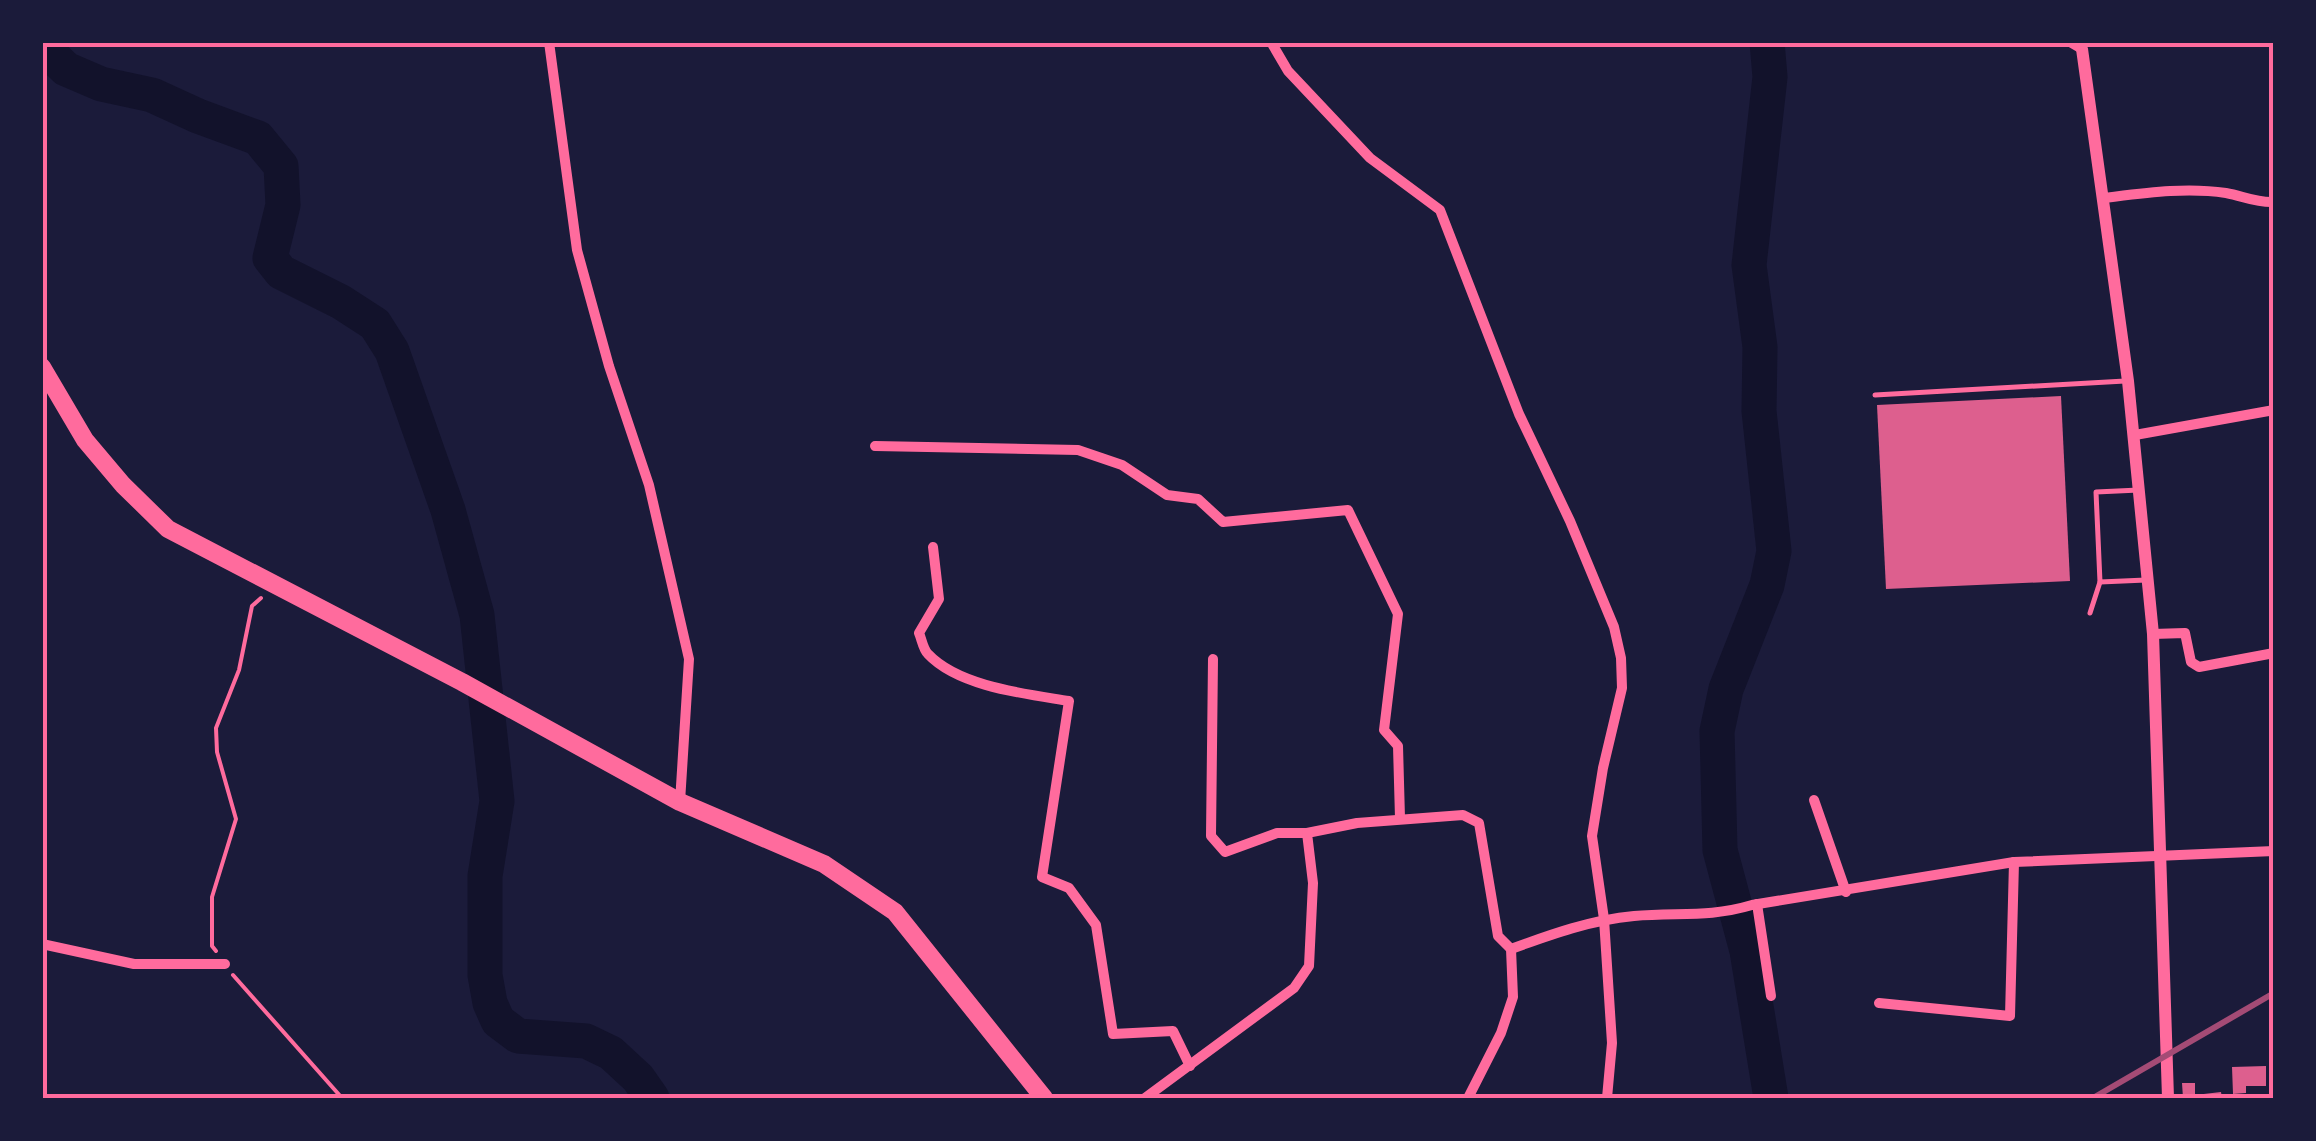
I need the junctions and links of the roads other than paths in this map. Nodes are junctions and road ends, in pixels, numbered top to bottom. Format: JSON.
{"nodes":[{"id":1,"x":550,"y":42,"type":"edge"},
{"id":2,"x":1271,"y":42,"type":"edge"},
{"id":3,"x":2078,"y":45,"type":"edge"},
{"id":4,"x":2104,"y":198,"type":"junction"},
{"id":5,"x":2274,"y":202,"type":"edge"},
{"id":6,"x":42,"y":367,"type":"edge"},
{"id":7,"x":2128,"y":381,"type":"junction"},
{"id":8,"x":1875,"y":395,"type":"dead end"},
{"id":9,"x":2274,"y":410,"type":"edge"},
{"id":10,"x":2135,"y":435,"type":"junction"},
{"id":11,"x":875,"y":446,"type":"dead end"},
{"id":12,"x":2140,"y":490,"type":"junction"},
{"id":13,"x":934,"y":547,"type":"dead end"},
{"id":14,"x":2149,"y":580,"type":"junction"},
{"id":15,"x":2100,"y":582,"type":"junction"},
{"id":16,"x":2090,"y":614,"type":"dead end"},
{"id":17,"x":2153,"y":634,"type":"junction"},
{"id":18,"x":2274,"y":654,"type":"edge"},
{"id":19,"x":1213,"y":660,"type":"dead end"},
{"id":20,"x":1814,"y":800,"type":"dead end"},
{"id":21,"x":680,"y":802,"type":"junction"},
{"id":22,"x":1400,"y":818,"type":"junction"},
{"id":23,"x":1307,"y":834,"type":"junction"},
{"id":24,"x":2274,"y":851,"type":"edge"},
{"id":25,"x":2162,"y":856,"type":"junction"},
{"id":26,"x":2014,"y":862,"type":"junction"},
{"id":27,"x":1846,"y":892,"type":"junction"},
{"id":28,"x":1755,"y":905,"type":"junction"},
{"id":29,"x":1604,"y":920,"type":"junction"},
{"id":30,"x":42,"y":944,"type":"edge"},
{"id":31,"x":1512,"y":949,"type":"junction"},
{"id":32,"x":225,"y":964,"type":"road end"},
{"id":33,"x":1771,"y":996,"type":"dead end"},
{"id":34,"x":1878,"y":1003,"type":"dead end"},
{"id":35,"x":1190,"y":1066,"type":"junction"},
{"id":36,"x":1044,"y":1098,"type":"edge"},
{"id":37,"x":1145,"y":1098,"type":"edge"},
{"id":38,"x":1468,"y":1098,"type":"edge"},
{"id":39,"x":1607,"y":1098,"type":"edge"},
{"id":40,"x":2168,"y":1098,"type":"edge"}],
"edges":[{"from":1,"to":21,"type":"street"},
{"from":2,"to":29,"type":"street"},
{"from":3,"to":4,"type":"street"},
{"from":4,"to":5,"type":"street"},
{"from":4,"to":7,"type":"street"},
{"from":6,"to":21,"type":"highway"},
{"from":7,"to":8,"type":"lane"},
{"from":7,"to":10,"type":"street"},
{"from":9,"to":10,"type":"street"},
{"from":10,"to":12,"type":"street"},
{"from":11,"to":22,"type":"street"},
{"from":12,"to":14,"type":"street"},
{"from":12,"to":15,"type":"lane"},
{"from":13,"to":35,"type":"street"},
{"from":14,"to":15,"type":"lane"},
{"from":14,"to":17,"type":"street"},
{"from":15,"to":16,"type":"lane"},
{"from":17,"to":18,"type":"street"},
{"from":17,"to":25,"type":"street"},
{"from":19,"to":23,"type":"street"},
{"from":20,"to":27,"type":"street"},
{"from":21,"to":36,"type":"highway"},
{"from":22,"to":23,"type":"street"},
{"from":22,"to":31,"type":"street"},
{"from":23,"to":35,"type":"street"},
{"from":24,"to":25,"type":"street"},
{"from":25,"to":26,"type":"street"},
{"from":25,"to":40,"type":"street"},
{"from":26,"to":27,"type":"street"},
{"from":26,"to":34,"type":"street"},
{"from":27,"to":28,"type":"street"},
{"from":28,"to":29,"type":"street"},
{"from":28,"to":33,"type":"street"},
{"from":29,"to":31,"type":"street"},
{"from":29,"to":39,"type":"street"},
{"from":30,"to":32,"type":"street"},
{"from":31,"to":38,"type":"street"},
{"from":35,"to":37,"type":"street"}]}
